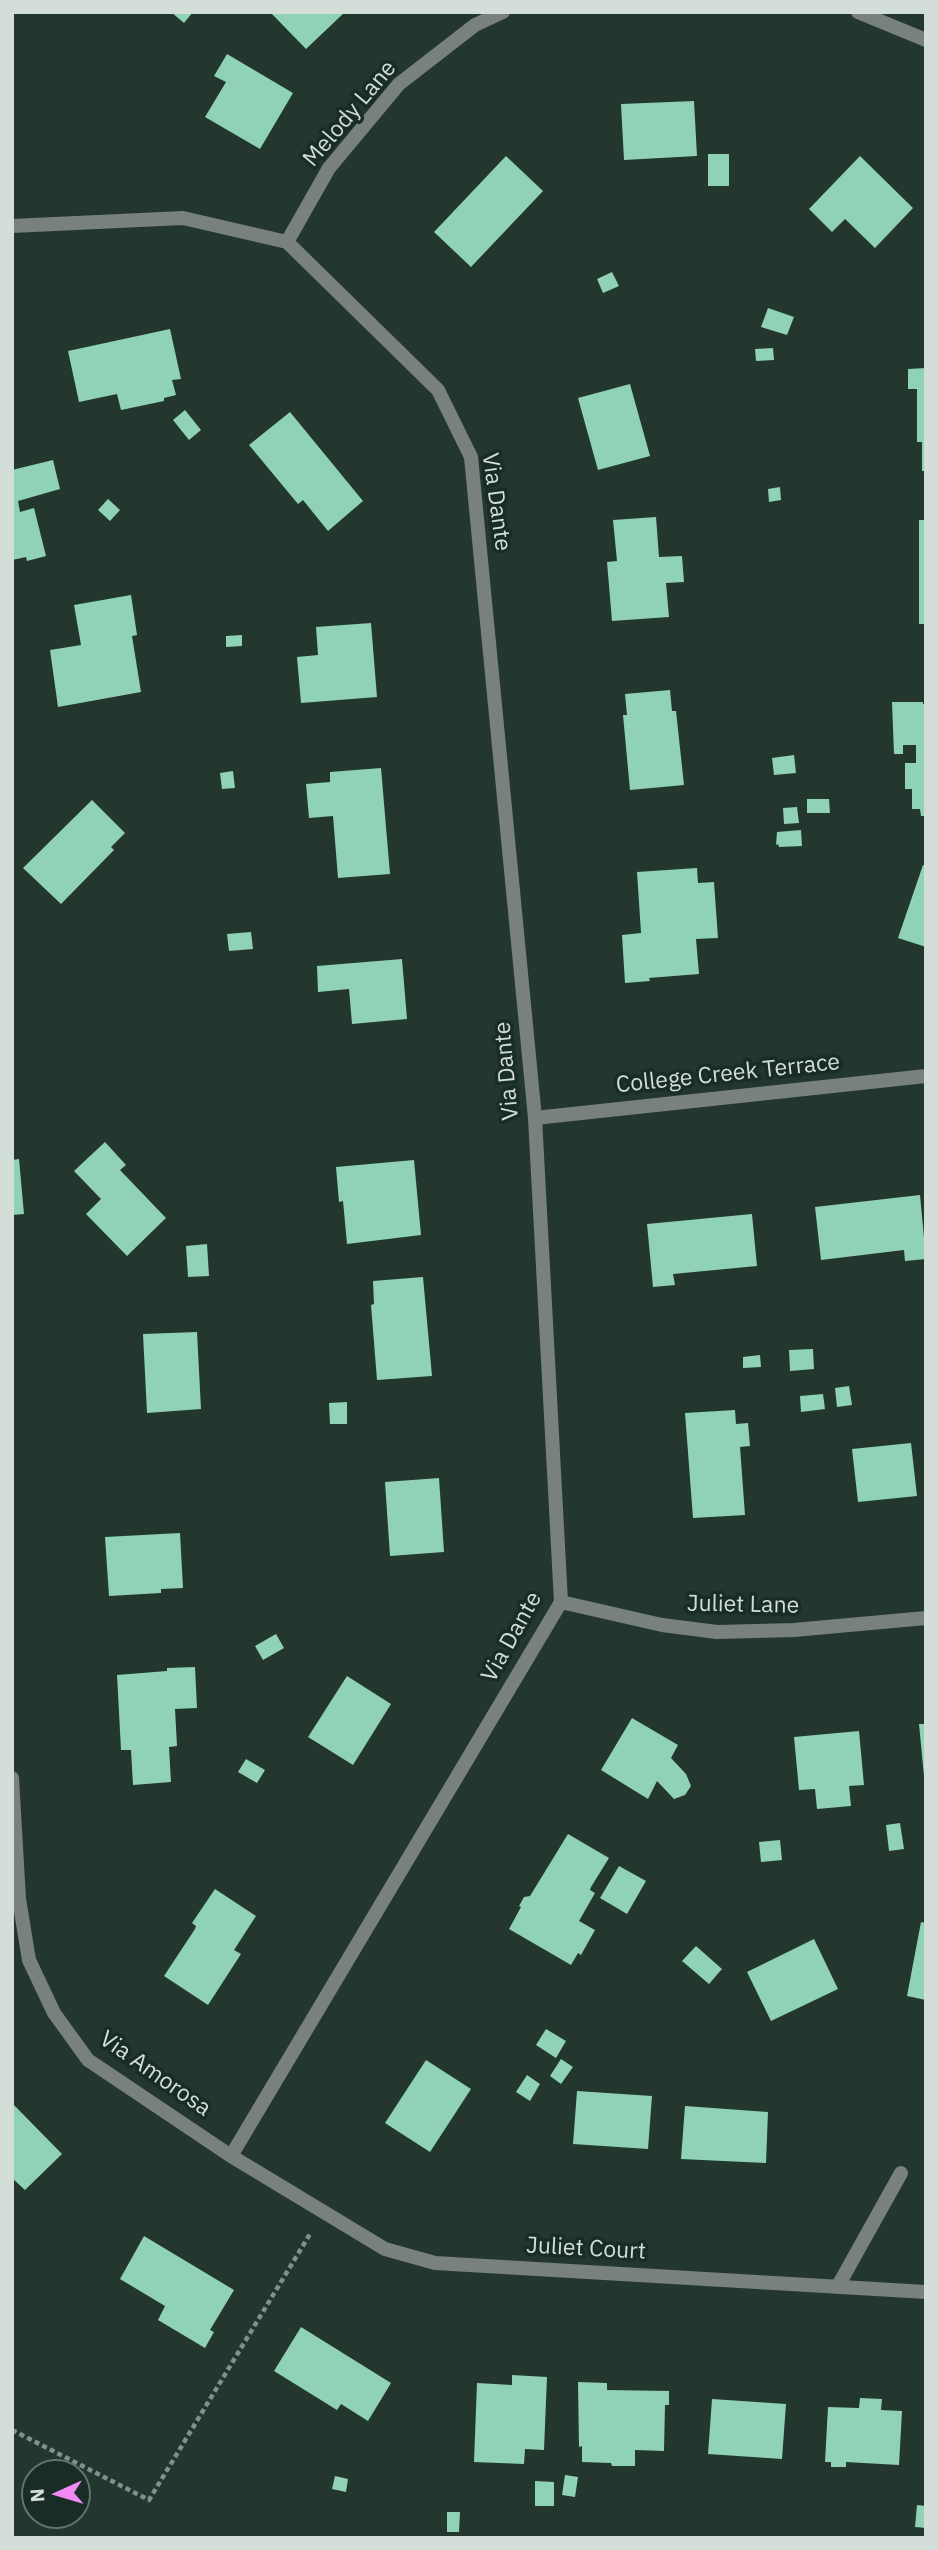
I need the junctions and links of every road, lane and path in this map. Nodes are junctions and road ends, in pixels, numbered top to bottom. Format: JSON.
{"nodes":[{"id":1,"x":503,"y":12,"type":"edge"},
{"id":2,"x":858,"y":12,"type":"edge"},
{"id":3,"x":926,"y":40,"type":"edge"},
{"id":4,"x":12,"y":226,"type":"edge"},
{"id":5,"x":287,"y":242,"type":"junction"},
{"id":6,"x":926,"y":1076,"type":"edge"},
{"id":7,"x":535,"y":1118,"type":"junction"},
{"id":8,"x":561,"y":1602,"type":"junction"},
{"id":9,"x":926,"y":1618,"type":"edge"},
{"id":10,"x":12,"y":1778,"type":"edge"},
{"id":11,"x":231,"y":2156,"type":"junction"},
{"id":12,"x":901,"y":2173,"type":"dead end"},
{"id":13,"x":324,"y":2212,"type":"junction"},
{"id":14,"x":838,"y":2286,"type":"junction"},
{"id":15,"x":926,"y":2292,"type":"edge"},
{"id":16,"x":12,"y":2430,"type":"edge"}],
"edges":[{"from":1,"to":5,"type":"street","name":"Melody Lane"},
{"from":2,"to":3,"type":"street"},
{"from":4,"to":5,"type":"street"},
{"from":5,"to":7,"type":"street","name":"Via Dante"},
{"from":6,"to":7,"type":"street","name":"College Creek Terrace"},
{"from":7,"to":8,"type":"street","name":"Via Dante"},
{"from":8,"to":9,"type":"street","name":"Juliet Lane"},
{"from":8,"to":11,"type":"street","name":"Via Dante"},
{"from":10,"to":11,"type":"street","name":"Via Amorosa"},
{"from":11,"to":13,"type":"street","name":"Juliet Court"},
{"from":12,"to":14,"type":"street"},
{"from":13,"to":14,"type":"street","name":"Juliet Court"},
{"from":13,"to":16,"type":"path"},
{"from":14,"to":15,"type":"street"}]}
